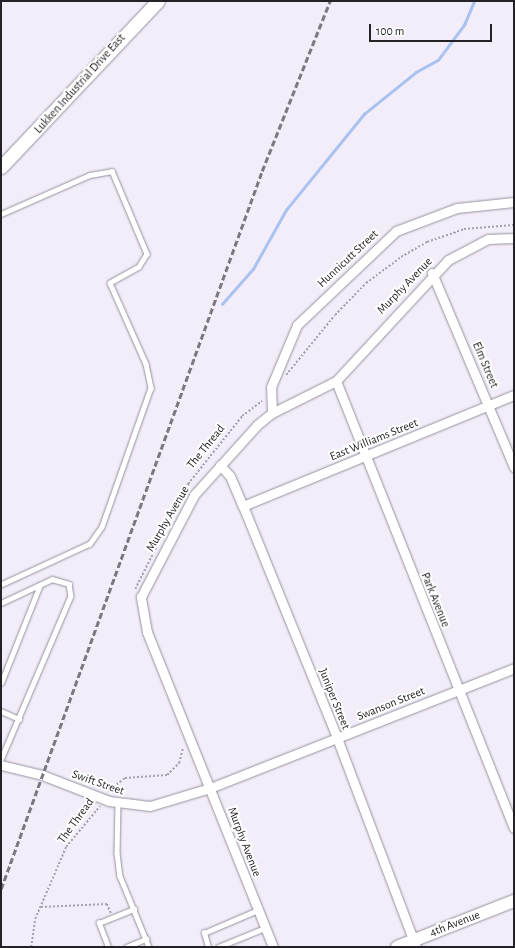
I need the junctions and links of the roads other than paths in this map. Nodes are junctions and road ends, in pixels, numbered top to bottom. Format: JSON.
{"nodes":[{"id":1,"x":158,"y":1,"type":"edge"},
{"id":2,"x":1,"y":167,"type":"edge"},
{"id":3,"x":514,"y":202,"type":"edge"},
{"id":4,"x":1,"y":214,"type":"edge"},
{"id":5,"x":514,"y":238,"type":"edge"},
{"id":6,"x":432,"y":273,"type":"junction"},
{"id":7,"x":336,"y":381,"type":"junction"},
{"id":8,"x":514,"y":395,"type":"edge"},
{"id":9,"x":489,"y":405,"type":"junction"},
{"id":10,"x":272,"y":413,"type":"junction"},
{"id":11,"x":365,"y":457,"type":"junction"},
{"id":12,"x":220,"y":465,"type":"junction"},
{"id":13,"x":514,"y":467,"type":"edge"},
{"id":14,"x":243,"y":506,"type":"junction"},
{"id":15,"x":1,"y":585,"type":"edge"},
{"id":16,"x":40,"y":585,"type":"junction"},
{"id":17,"x":1,"y":603,"type":"edge"},
{"id":18,"x":514,"y":668,"type":"edge"},
{"id":19,"x":1,"y":683,"type":"edge"},
{"id":20,"x":458,"y":690,"type":"junction"},
{"id":21,"x":1,"y":711,"type":"edge"},
{"id":22,"x":19,"y":719,"type":"junction"},
{"id":23,"x":337,"y":738,"type":"junction"},
{"id":24,"x":1,"y":760,"type":"edge"},
{"id":25,"x":1,"y":765,"type":"edge"},
{"id":26,"x":210,"y":788,"type":"junction"},
{"id":27,"x":118,"y":803,"type":"junction"},
{"id":28,"x":514,"y":828,"type":"edge"},
{"id":29,"x":514,"y":901,"type":"edge"},
{"id":30,"x":134,"y":909,"type":"junction"},
{"id":31,"x":258,"y":910,"type":"junction"},
{"id":32,"x":265,"y":928,"type":"junction"},
{"id":33,"x":146,"y":939,"type":"junction"},
{"id":34,"x":415,"y":944,"type":"edge"},
{"id":35,"x":270,"y":946,"type":"edge"},
{"id":36,"x":108,"y":947,"type":"edge"},
{"id":37,"x":126,"y":947,"type":"edge"},
{"id":38,"x":149,"y":947,"type":"edge"},
{"id":39,"x":208,"y":947,"type":"edge"},
{"id":40,"x":218,"y":947,"type":"edge"},
{"id":41,"x":397,"y":947,"type":"edge"}],
"edges":[{"from":1,"to":2,"type":"main road","name":"Lukken Industrial Drive East"},
{"from":3,"to":10,"type":"street","name":"Hunnicutt Street"},
{"from":4,"to":15,"type":"lane"},
{"from":5,"to":6,"type":"street","name":"Murphy Avenue"},
{"from":6,"to":7,"type":"street","name":"Murphy Avenue"},
{"from":6,"to":9,"type":"street","name":"Elm Street"},
{"from":7,"to":10,"type":"street","name":"Murphy Avenue"},
{"from":7,"to":11,"type":"street","name":"Park Avenue"},
{"from":8,"to":9,"type":"street","name":"East Williams Street"},
{"from":9,"to":11,"type":"street","name":"East Williams Street"},
{"from":9,"to":13,"type":"street","name":"Elm Street"},
{"from":10,"to":12,"type":"street","name":"Murphy Avenue"},
{"from":11,"to":14,"type":"street","name":"East Williams Street"},
{"from":11,"to":20,"type":"street","name":"Park Avenue"},
{"from":12,"to":14,"type":"street","name":"Juniper Street"},
{"from":12,"to":26,"type":"street","name":"Murphy Avenue"},
{"from":14,"to":23,"type":"street","name":"Juniper Street"},
{"from":16,"to":17,"type":"lane"},
{"from":16,"to":19,"type":"lane"},
{"from":16,"to":22,"type":"lane"},
{"from":18,"to":20,"type":"street","name":"Swanson Street"},
{"from":20,"to":23,"type":"street","name":"Swanson Street"},
{"from":20,"to":28,"type":"street","name":"Park Avenue"},
{"from":21,"to":22,"type":"lane"},
{"from":22,"to":24,"type":"lane"},
{"from":23,"to":26,"type":"street","name":"Swanson Street"},
{"from":23,"to":34,"type":"street","name":"Juniper Street"},
{"from":25,"to":27,"type":"street","name":"Swift Street"},
{"from":26,"to":27,"type":"street","name":"Swift Street"},
{"from":26,"to":31,"type":"street","name":"Murphy Avenue"},
{"from":27,"to":30,"type":"lane"},
{"from":29,"to":34,"type":"street","name":"4th Avenue"},
{"from":30,"to":33,"type":"lane"},
{"from":30,"to":36,"type":"lane"},
{"from":31,"to":32,"type":"street","name":"Murphy Avenue"},
{"from":31,"to":39,"type":"lane"},
{"from":32,"to":35,"type":"street","name":"Murphy Avenue"},
{"from":32,"to":40,"type":"lane"},
{"from":33,"to":37,"type":"lane"},
{"from":33,"to":38,"type":"lane"},
{"from":34,"to":41,"type":"street","name":"4th Avenue"}]}
